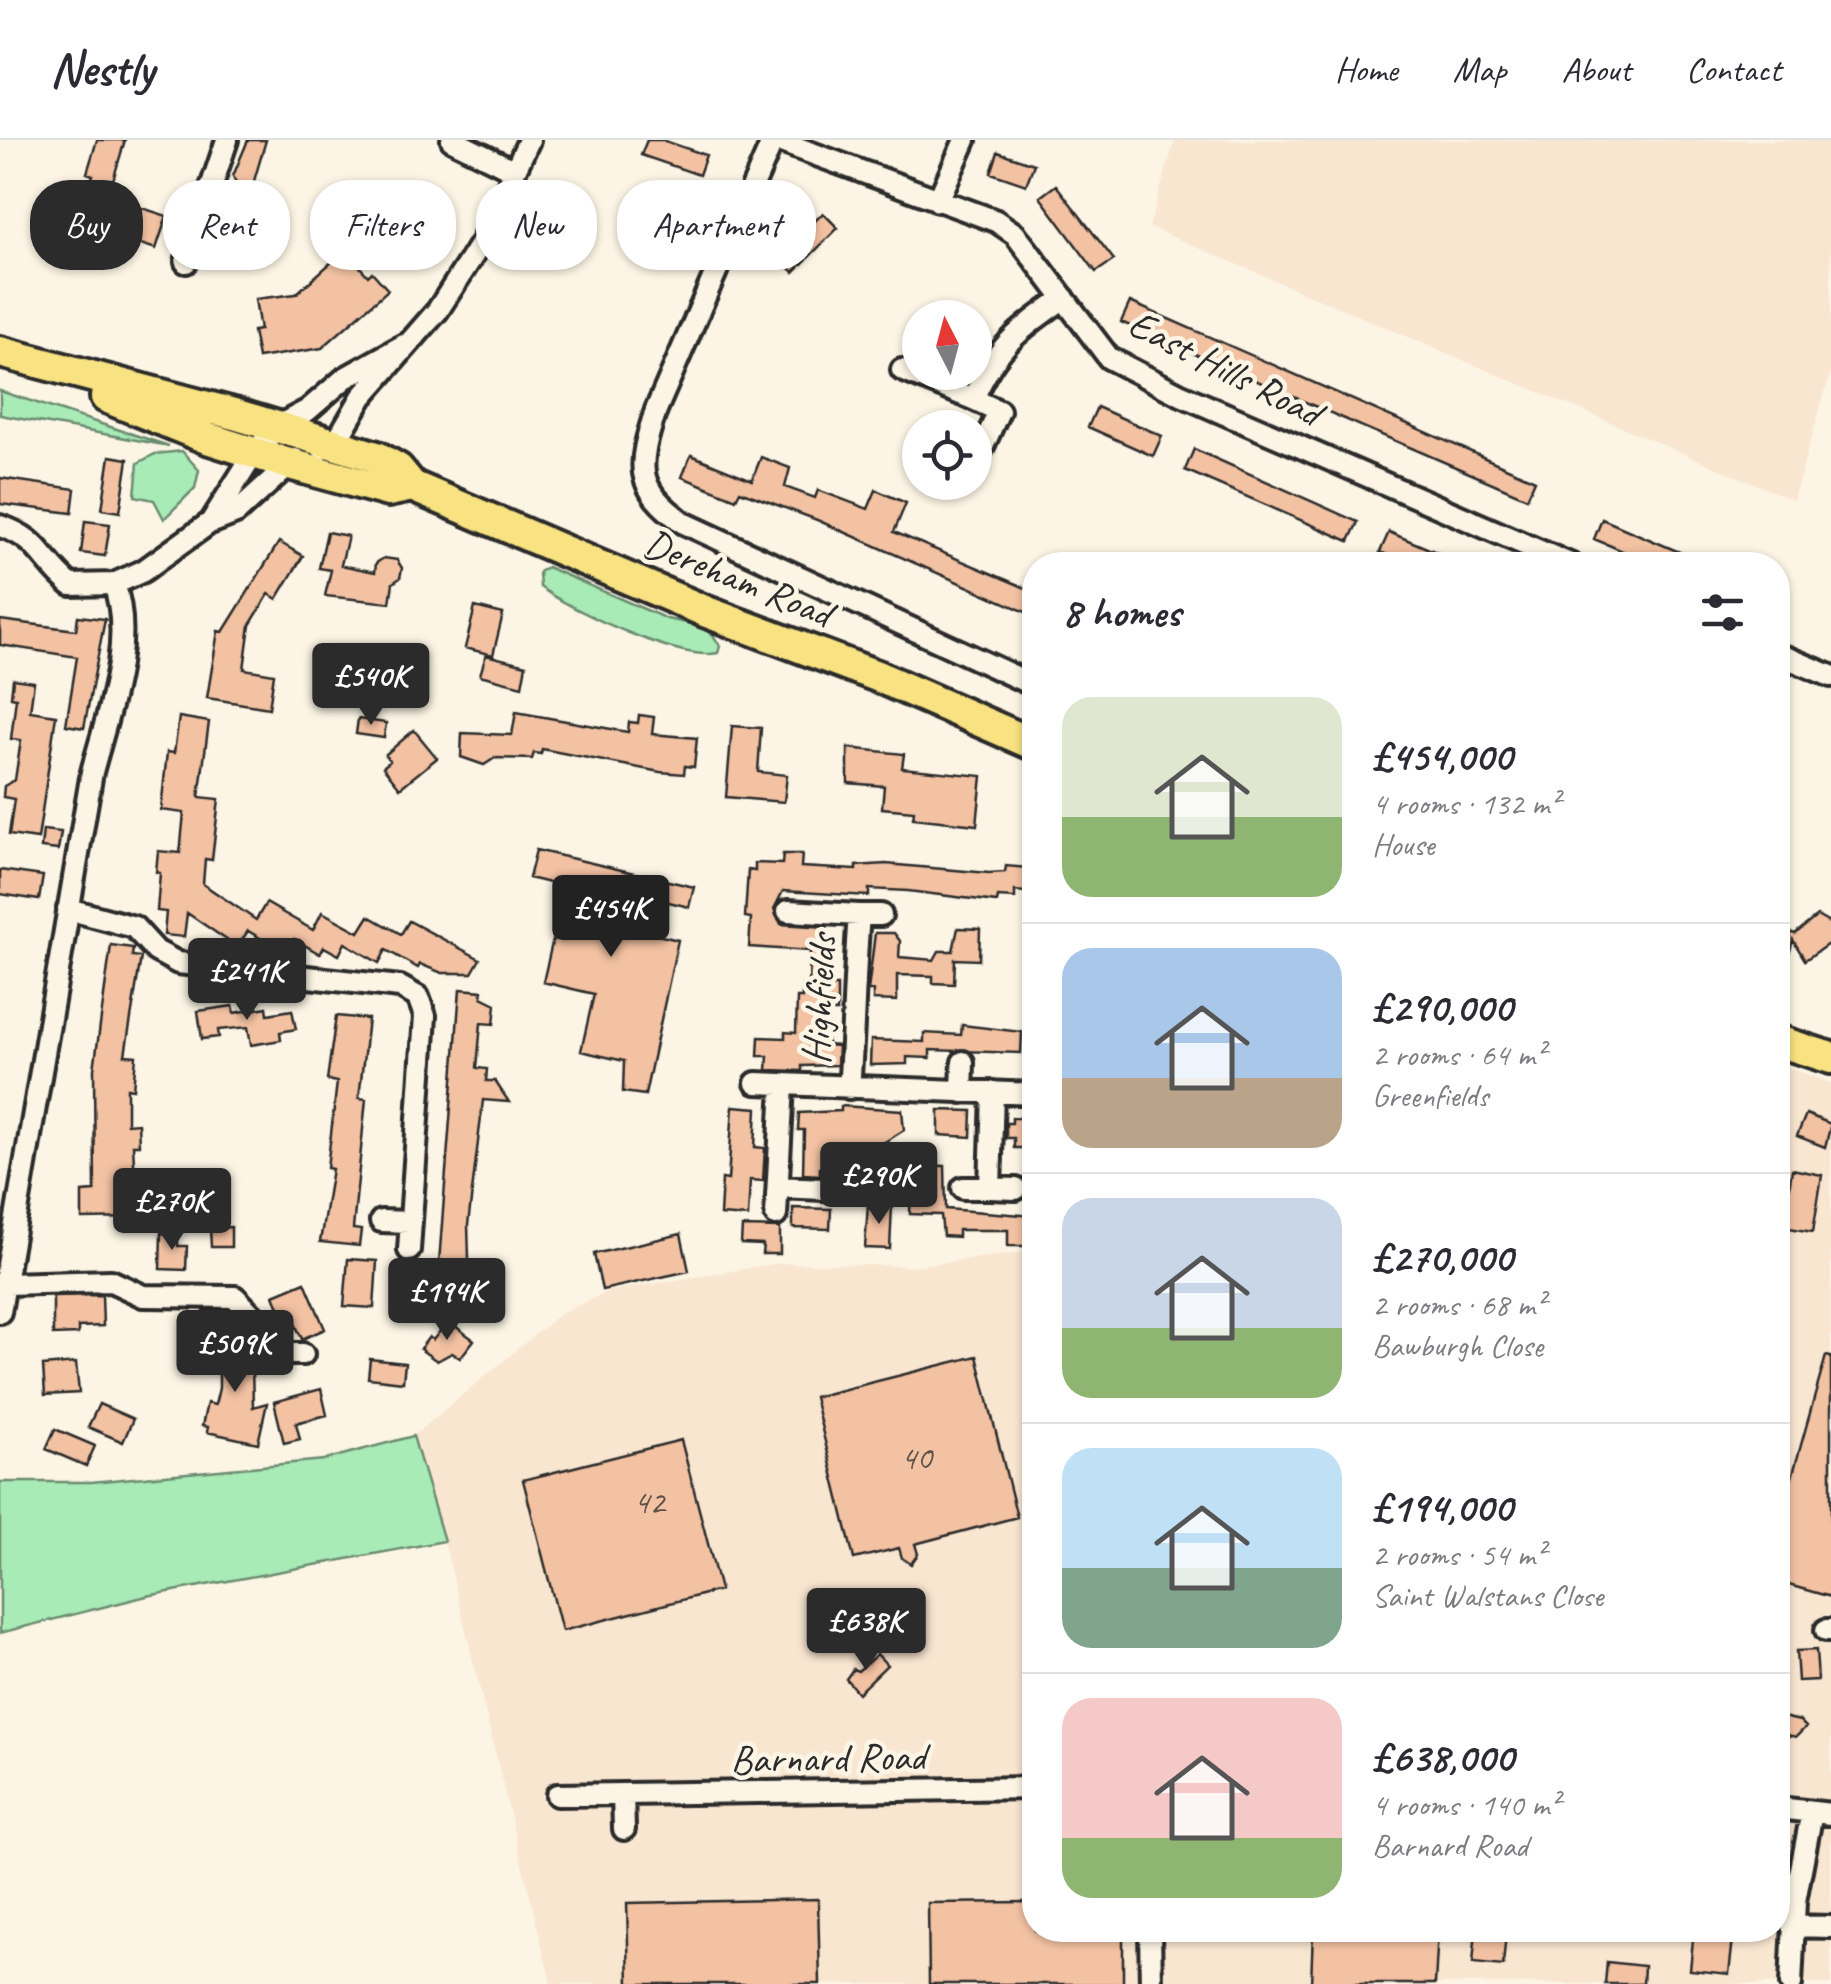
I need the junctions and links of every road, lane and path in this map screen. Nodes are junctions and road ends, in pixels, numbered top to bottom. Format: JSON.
{"nodes":[{"id":1,"x":228,"y":140,"type":"edge"},
{"id":2,"x":452,"y":140,"type":"edge"},
{"id":3,"x":529,"y":140,"type":"edge"},
{"id":4,"x":774,"y":140,"type":"edge"},
{"id":5,"x":965,"y":140,"type":"edge"},
{"id":6,"x":515,"y":171,"type":"junction"},
{"id":7,"x":215,"y":180,"type":"edge"},
{"id":8,"x":938,"y":201,"type":"junction"},
{"id":9,"x":1064,"y":298,"type":"junction"},
{"id":10,"x":404,"y":344,"type":"junction"},
{"id":11,"x":0,"y":352,"type":"edge"},
{"id":12,"x":951,"y":390,"type":"edge"},
{"id":13,"x":973,"y":399,"type":"junction"},
{"id":14,"x":278,"y":426,"type":"junction"},
{"id":15,"x":992,"y":427,"type":"edge"},
{"id":16,"x":336,"y":442,"type":"junction"},
{"id":17,"x":255,"y":452,"type":"junction"},
{"id":18,"x":286,"y":462,"type":"junction"},
{"id":19,"x":412,"y":486,"type":"junction"},
{"id":20,"x":211,"y":522,"type":"junction"},
{"id":21,"x":0,"y":526,"type":"edge"},
{"id":22,"x":1542,"y":552,"type":"edge"},
{"id":23,"x":114,"y":584,"type":"junction"},
{"id":24,"x":1790,"y":659,"type":"edge"},
{"id":25,"x":1831,"y":676,"type":"edge"},
{"id":26,"x":1022,"y":680,"type":"edge"},
{"id":27,"x":1022,"y":739,"type":"edge"},
{"id":28,"x":68,"y":909,"type":"junction"},
{"id":29,"x":788,"y":911,"type":"dead end"},
{"id":30,"x":1790,"y":1044,"type":"edge"},
{"id":31,"x":1831,"y":1058,"type":"edge"},
{"id":32,"x":963,"y":1062,"type":"dead end"},
{"id":33,"x":756,"y":1083,"type":"dead end"},
{"id":34,"x":784,"y":1085,"type":"junction"},
{"id":35,"x":849,"y":1088,"type":"junction"},
{"id":36,"x":962,"y":1092,"type":"junction"},
{"id":37,"x":992,"y":1092,"type":"junction"},
{"id":38,"x":1022,"y":1093,"type":"edge"},
{"id":39,"x":778,"y":1187,"type":"junction"},
{"id":40,"x":964,"y":1188,"type":"dead end"},
{"id":41,"x":990,"y":1188,"type":"junction"},
{"id":42,"x":1016,"y":1189,"type":"dead end"},
{"id":43,"x":848,"y":1190,"type":"dead end"},
{"id":44,"x":776,"y":1215,"type":"dead end"},
{"id":45,"x":381,"y":1221,"type":"dead end"},
{"id":46,"x":410,"y":1222,"type":"junction"},
{"id":47,"x":409,"y":1250,"type":"dead end"},
{"id":48,"x":6,"y":1284,"type":"junction"},
{"id":49,"x":0,"y":1312,"type":"edge"},
{"id":50,"x":303,"y":1354,"type":"dead end"},
{"id":51,"x":1022,"y":1788,"type":"edge"},
{"id":52,"x":623,"y":1794,"type":"junction"},
{"id":53,"x":557,"y":1795,"type":"dead end"},
{"id":54,"x":1790,"y":1809,"type":"edge"},
{"id":55,"x":1822,"y":1813,"type":"edge"},
{"id":56,"x":624,"y":1829,"type":"dead end"},
{"id":57,"x":1792,"y":1926,"type":"junction"},
{"id":58,"x":1831,"y":1926,"type":"edge"},
{"id":59,"x":1150,"y":1942,"type":"edge"},
{"id":60,"x":1150,"y":1984,"type":"edge"},
{"id":61,"x":1791,"y":1984,"type":"edge"}],
"edges":[{"from":1,"to":7,"type":"street"},
{"from":2,"to":6,"type":"street"},
{"from":3,"to":6,"type":"street"},
{"from":4,"to":8,"type":"street","name":"East Hills Road"},
{"from":4,"to":26,"type":"street","name":"Dereham Road"},
{"from":5,"to":8,"type":"street"},
{"from":6,"to":10,"type":"street"},
{"from":8,"to":9,"type":"street","name":"East Hills Road"},
{"from":9,"to":13,"type":"street"},
{"from":9,"to":22,"type":"street","name":"East Hills Road"},
{"from":10,"to":14,"type":"street"},
{"from":10,"to":16,"type":"street"},
{"from":11,"to":14,"type":"highway","name":"Dereham Road"},
{"from":11,"to":17,"type":"highway","name":"Dereham Road"},
{"from":12,"to":13,"type":"street"},
{"from":13,"to":15,"type":"street"},
{"from":14,"to":16,"type":"highway","name":"Dereham Road"},
{"from":14,"to":17,"type":"street"},
{"from":14,"to":18,"type":"highway"},
{"from":16,"to":18,"type":"street"},
{"from":16,"to":19,"type":"highway","name":"Dereham Road"},
{"from":17,"to":18,"type":"highway","name":"Dereham Road"},
{"from":17,"to":20,"type":"street"},
{"from":18,"to":19,"type":"highway","name":"Dereham Road"},
{"from":18,"to":20,"type":"street"},
{"from":19,"to":27,"type":"highway","name":"Dereham Road"},
{"from":20,"to":23,"type":"street"},
{"from":21,"to":23,"type":"street"},
{"from":23,"to":28,"type":"street"},
{"from":24,"to":25,"type":"street"},
{"from":28,"to":46,"type":"street"},
{"from":28,"to":48,"type":"street"},
{"from":29,"to":35,"type":"street","name":"Highfields"},
{"from":30,"to":31,"type":"highway"},
{"from":32,"to":36,"type":"street"},
{"from":33,"to":34,"type":"street"},
{"from":34,"to":35,"type":"street"},
{"from":34,"to":39,"type":"street"},
{"from":35,"to":36,"type":"street"},
{"from":36,"to":37,"type":"street"},
{"from":37,"to":38,"type":"street"},
{"from":37,"to":41,"type":"street"},
{"from":39,"to":43,"type":"street"},
{"from":39,"to":44,"type":"street"},
{"from":40,"to":41,"type":"street"},
{"from":41,"to":42,"type":"street"},
{"from":45,"to":46,"type":"street"},
{"from":46,"to":47,"type":"street"},
{"from":48,"to":49,"type":"street"},
{"from":48,"to":50,"type":"street"},
{"from":51,"to":52,"type":"street","name":"Barnard Road"},
{"from":52,"to":53,"type":"street","name":"Barnard Road"},
{"from":52,"to":56,"type":"street"},
{"from":54,"to":55,"type":"street"},
{"from":55,"to":57,"type":"street"},
{"from":57,"to":58,"type":"street"},
{"from":57,"to":61,"type":"street"},
{"from":59,"to":60,"type":"street"}]}
